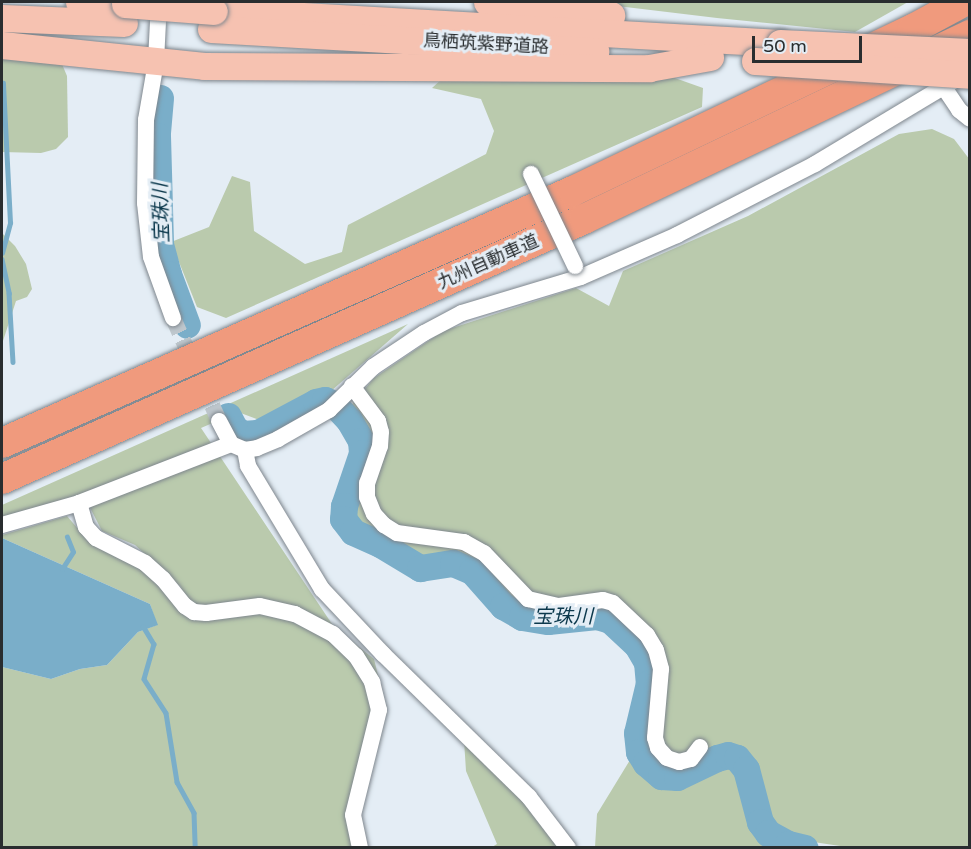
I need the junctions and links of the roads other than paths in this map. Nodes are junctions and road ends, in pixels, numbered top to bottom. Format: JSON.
{"nodes":[{"id":1,"x":79,"y":2,"type":"edge"},
{"id":2,"x":159,"y":2,"type":"edge"},
{"id":3,"x":487,"y":2,"type":"edge"},
{"id":4,"x":954,"y":2,"type":"edge"},
{"id":5,"x":963,"y":2,"type":"edge"},
{"id":6,"x":124,"y":14,"type":"junction"},
{"id":7,"x":2,"y":18,"type":"edge"},
{"id":8,"x":212,"y":20,"type":"junction"},
{"id":9,"x":913,"y":29,"type":"junction"},
{"id":10,"x":969,"y":35,"type":"edge"},
{"id":11,"x":2,"y":45,"type":"edge"},
{"id":12,"x":747,"y":51,"type":"junction"},
{"id":13,"x":969,"y":52,"type":"edge"},
{"id":14,"x":710,"y":57,"type":"junction"},
{"id":15,"x":156,"y":62,"type":"junction"},
{"id":16,"x":969,"y":74,"type":"edge"},
{"id":17,"x":943,"y":86,"type":"junction"},
{"id":18,"x":969,"y":119,"type":"edge"},
{"id":19,"x":531,"y":174,"type":"dead end"},
{"id":20,"x":578,"y":272,"type":"junction"},
{"id":21,"x":173,"y":318,"type":"tunnel mouth"},
{"id":22,"x":347,"y":392,"type":"junction"},
{"id":23,"x":219,"y":421,"type":"tunnel mouth"},
{"id":24,"x":2,"y":443,"type":"edge"},
{"id":25,"x":238,"y":447,"type":"junction"},
{"id":26,"x":2,"y":479,"type":"edge"},
{"id":27,"x":79,"y":503,"type":"junction"},
{"id":28,"x":2,"y":525,"type":"edge"},
{"id":29,"x":700,"y":747,"type":"dead end"},
{"id":30,"x":360,"y":848,"type":"edge"},
{"id":31,"x":568,"y":848,"type":"edge"}],
"edges":[{"from":1,"to":6,"type":"main road","name":"鳥栖筑紫野道路"},
{"from":2,"to":15,"type":"street"},
{"from":3,"to":12,"type":"main road"},
{"from":4,"to":9,"type":"highway"},
{"from":5,"to":9,"type":"highway","name":"九州自動車道"},
{"from":6,"to":7,"type":"main road","name":"鳥栖筑紫野道路"},
{"from":6,"to":8,"type":"main road","name":"鳥栖筑紫野道路","bridge":true},
{"from":8,"to":12,"type":"main road","name":"鳥栖筑紫野道路"},
{"from":8,"to":14,"type":"main road","name":"鳥栖筑紫野道路"},
{"from":9,"to":24,"type":"highway","name":"九州自動車道"},
{"from":10,"to":26,"type":"highway","name":"九州自動車道"},
{"from":11,"to":15,"type":"main road"},
{"from":12,"to":13,"type":"main road","name":"鳥栖筑紫野道路","bridge":true},
{"from":12,"to":14,"type":"main road","name":"鳥栖筑紫野道路"},
{"from":12,"to":16,"type":"main road","name":"鳥栖筑紫野道路","bridge":true},
{"from":14,"to":15,"type":"main road"},
{"from":15,"to":21,"type":"street"},
{"from":16,"to":17,"type":"street"},
{"from":17,"to":18,"type":"street"},
{"from":17,"to":20,"type":"street"},
{"from":19,"to":20,"type":"street","bridge":true},
{"from":20,"to":22,"type":"street"},
{"from":22,"to":25,"type":"street"},
{"from":22,"to":29,"type":"street"},
{"from":23,"to":25,"type":"street"},
{"from":25,"to":27,"type":"street"},
{"from":25,"to":31,"type":"street"},
{"from":27,"to":28,"type":"street"},
{"from":27,"to":30,"type":"street"}]}
